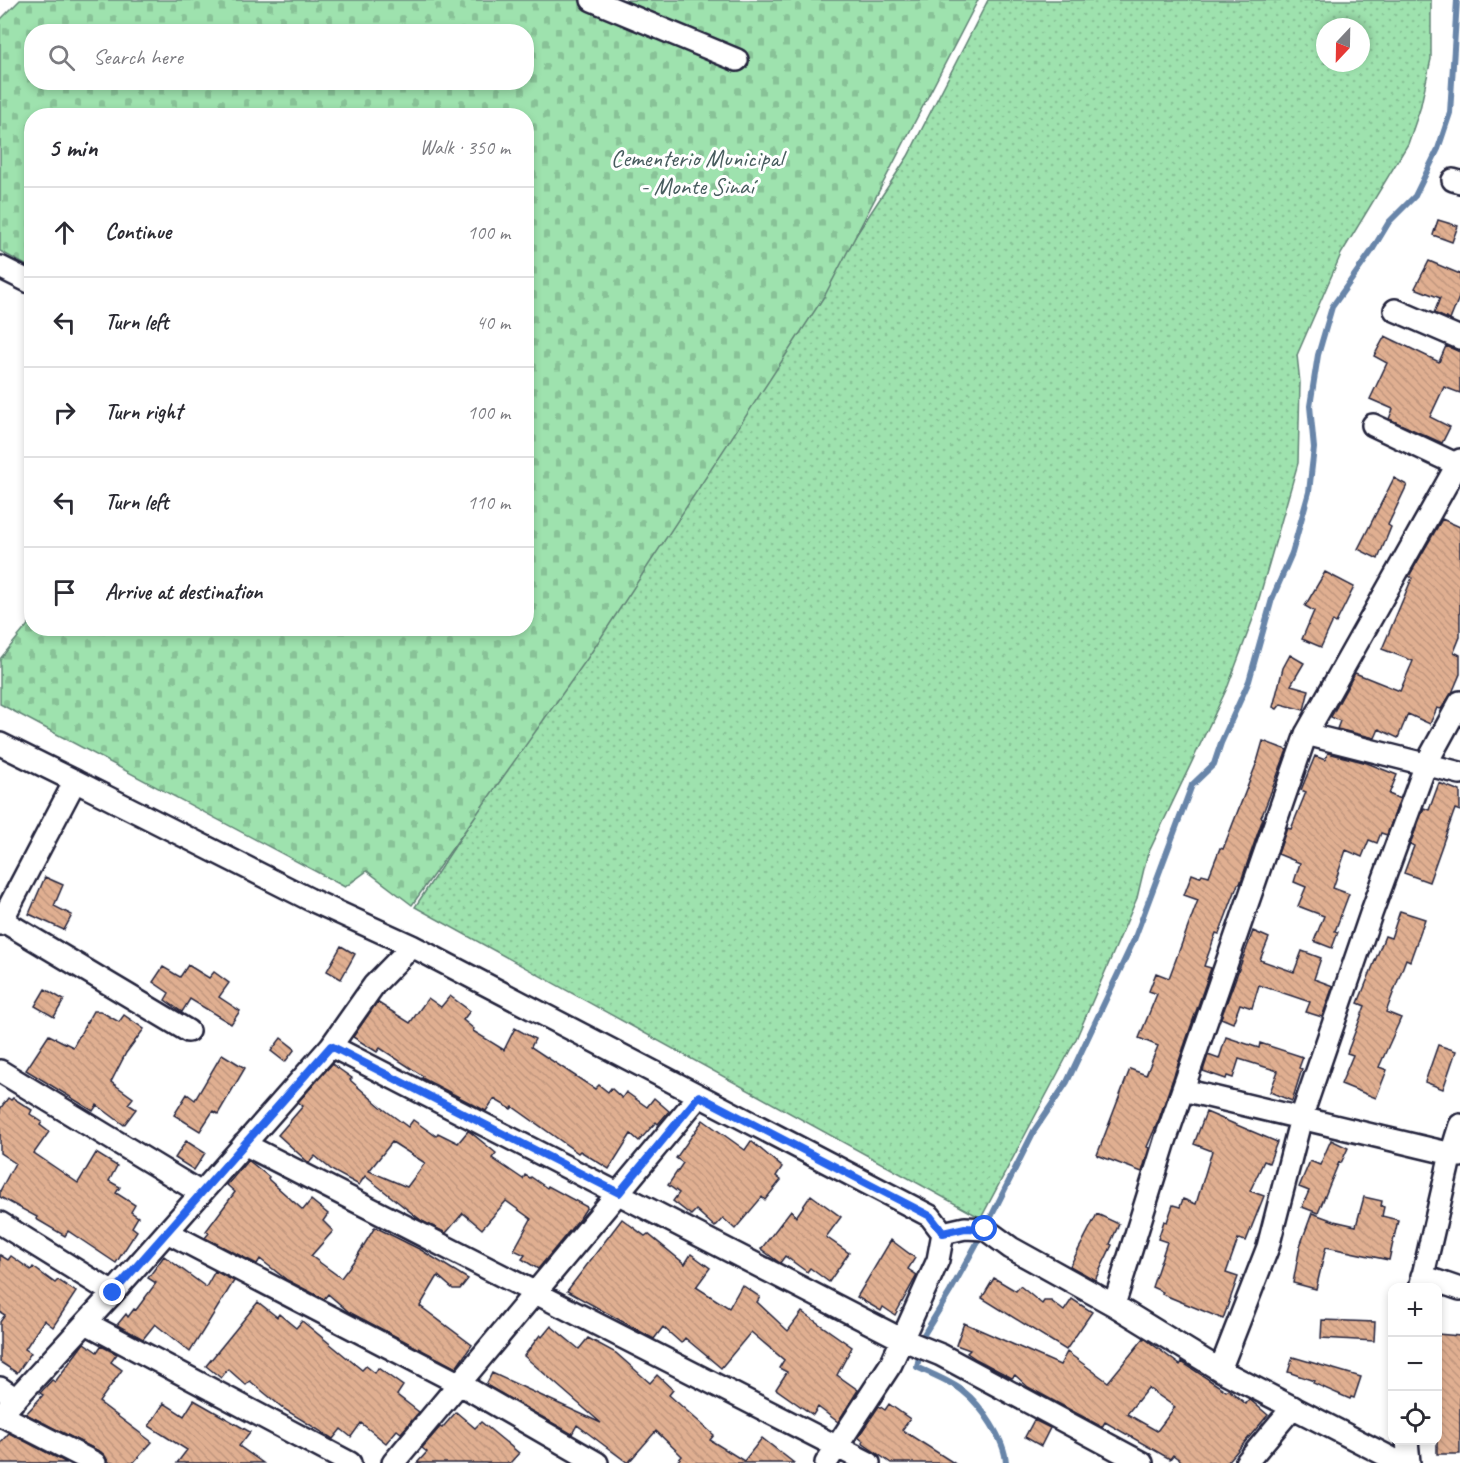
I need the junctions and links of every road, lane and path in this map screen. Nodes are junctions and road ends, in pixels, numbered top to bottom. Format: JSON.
{"nodes":[{"id":1,"x":592,"y":0,"type":"edge"},
{"id":2,"x":737,"y":60,"type":"dead end"},
{"id":3,"x":0,"y":267,"type":"edge"},
{"id":4,"x":24,"y":279,"type":"edge"},
{"id":5,"x":1395,"y":310,"type":"dead end"},
{"id":6,"x":1460,"y":338,"type":"edge"},
{"id":7,"x":1373,"y":425,"type":"dead end"},
{"id":8,"x":1459,"y":464,"type":"edge"},
{"id":9,"x":1460,"y":702,"type":"edge"},
{"id":10,"x":1306,"y":734,"type":"junction"},
{"id":11,"x":0,"y":744,"type":"edge"},
{"id":12,"x":1426,"y":764,"type":"junction"},
{"id":13,"x":1460,"y":773,"type":"edge"},
{"id":14,"x":75,"y":781,"type":"junction"},
{"id":15,"x":1,"y":921,"type":"edge"},
{"id":16,"x":412,"y":946,"type":"junction"},
{"id":17,"x":188,"y":1031,"type":"dead end"},
{"id":18,"x":331,"y":1046,"type":"junction"},
{"id":19,"x":0,"y":1071,"type":"edge"},
{"id":20,"x":1183,"y":1090,"type":"junction"},
{"id":21,"x":699,"y":1096,"type":"junction"},
{"id":22,"x":1300,"y":1118,"type":"junction"},
{"id":23,"x":1460,"y":1125,"type":"edge"},
{"id":24,"x":244,"y":1144,"type":"junction"},
{"id":25,"x":1456,"y":1155,"type":"edge"},
{"id":26,"x":201,"y":1193,"type":"junction"},
{"id":27,"x":619,"y":1193,"type":"junction"},
{"id":28,"x":0,"y":1223,"type":"edge"},
{"id":29,"x":167,"y":1232,"type":"junction"},
{"id":30,"x":943,"y":1233,"type":"junction"},
{"id":31,"x":1421,"y":1282,"type":"edge"},
{"id":32,"x":1460,"y":1288,"type":"edge"},
{"id":33,"x":113,"y":1293,"type":"junction"},
{"id":34,"x":536,"y":1293,"type":"junction"},
{"id":35,"x":1114,"y":1305,"type":"junction"},
{"id":36,"x":86,"y":1323,"type":"junction"},
{"id":37,"x":905,"y":1341,"type":"junction"},
{"id":38,"x":1221,"y":1370,"type":"junction"},
{"id":39,"x":460,"y":1384,"type":"junction"},
{"id":40,"x":8,"y":1393,"type":"edge"},
{"id":41,"x":1293,"y":1407,"type":"junction"},
{"id":42,"x":1,"y":1416,"type":"edge"},
{"id":43,"x":1407,"y":1445,"type":"edge"},
{"id":44,"x":832,"y":1455,"type":"edge"},
{"id":45,"x":94,"y":1463,"type":"edge"},
{"id":46,"x":350,"y":1463,"type":"edge"},
{"id":47,"x":393,"y":1463,"type":"edge"},
{"id":48,"x":597,"y":1463,"type":"edge"},
{"id":49,"x":869,"y":1463,"type":"edge"},
{"id":50,"x":1142,"y":1463,"type":"edge"},
{"id":51,"x":1246,"y":1463,"type":"edge"},
{"id":52,"x":1401,"y":1463,"type":"edge"},
{"id":53,"x":1409,"y":1463,"type":"edge"}],
"edges":[{"from":1,"to":2,"type":"street"},
{"from":3,"to":4,"type":"street"},
{"from":5,"to":6,"type":"street"},
{"from":7,"to":8,"type":"street"},
{"from":8,"to":10,"type":"street"},
{"from":9,"to":12,"type":"street"},
{"from":10,"to":12,"type":"street"},
{"from":10,"to":20,"type":"street"},
{"from":11,"to":14,"type":"street"},
{"from":12,"to":13,"type":"street"},
{"from":12,"to":22,"type":"street"},
{"from":14,"to":15,"type":"street"},
{"from":14,"to":16,"type":"street"},
{"from":15,"to":17,"type":"street"},
{"from":16,"to":18,"type":"street"},
{"from":16,"to":21,"type":"street"},
{"from":18,"to":24,"type":"street"},
{"from":18,"to":27,"type":"street"},
{"from":19,"to":26,"type":"street"},
{"from":20,"to":22,"type":"street"},
{"from":20,"to":35,"type":"street"},
{"from":21,"to":27,"type":"street"},
{"from":21,"to":30,"type":"street"},
{"from":22,"to":25,"type":"street"},
{"from":22,"to":38,"type":"street"},
{"from":23,"to":25,"type":"street"},
{"from":24,"to":26,"type":"street"},
{"from":24,"to":34,"type":"street"},
{"from":25,"to":31,"type":"street"},
{"from":26,"to":29,"type":"street"},
{"from":27,"to":34,"type":"street"},
{"from":27,"to":37,"type":"street"},
{"from":28,"to":33,"type":"street"},
{"from":29,"to":33,"type":"street"},
{"from":29,"to":39,"type":"street"},
{"from":30,"to":35,"type":"street"},
{"from":30,"to":37,"type":"street"},
{"from":31,"to":32,"type":"street"},
{"from":33,"to":36,"type":"street"},
{"from":34,"to":39,"type":"street"},
{"from":34,"to":44,"type":"street"},
{"from":35,"to":38,"type":"street"},
{"from":36,"to":40,"type":"street"},
{"from":36,"to":46,"type":"street"},
{"from":37,"to":44,"type":"street"},
{"from":37,"to":50,"type":"street"},
{"from":38,"to":41,"type":"street"},
{"from":39,"to":47,"type":"street"},
{"from":39,"to":48,"type":"street"},
{"from":40,"to":42,"type":"street"},
{"from":41,"to":51,"type":"street"},
{"from":41,"to":52,"type":"street"},
{"from":42,"to":45,"type":"street"},
{"from":43,"to":53,"type":"street"},
{"from":44,"to":49,"type":"street"}]}
